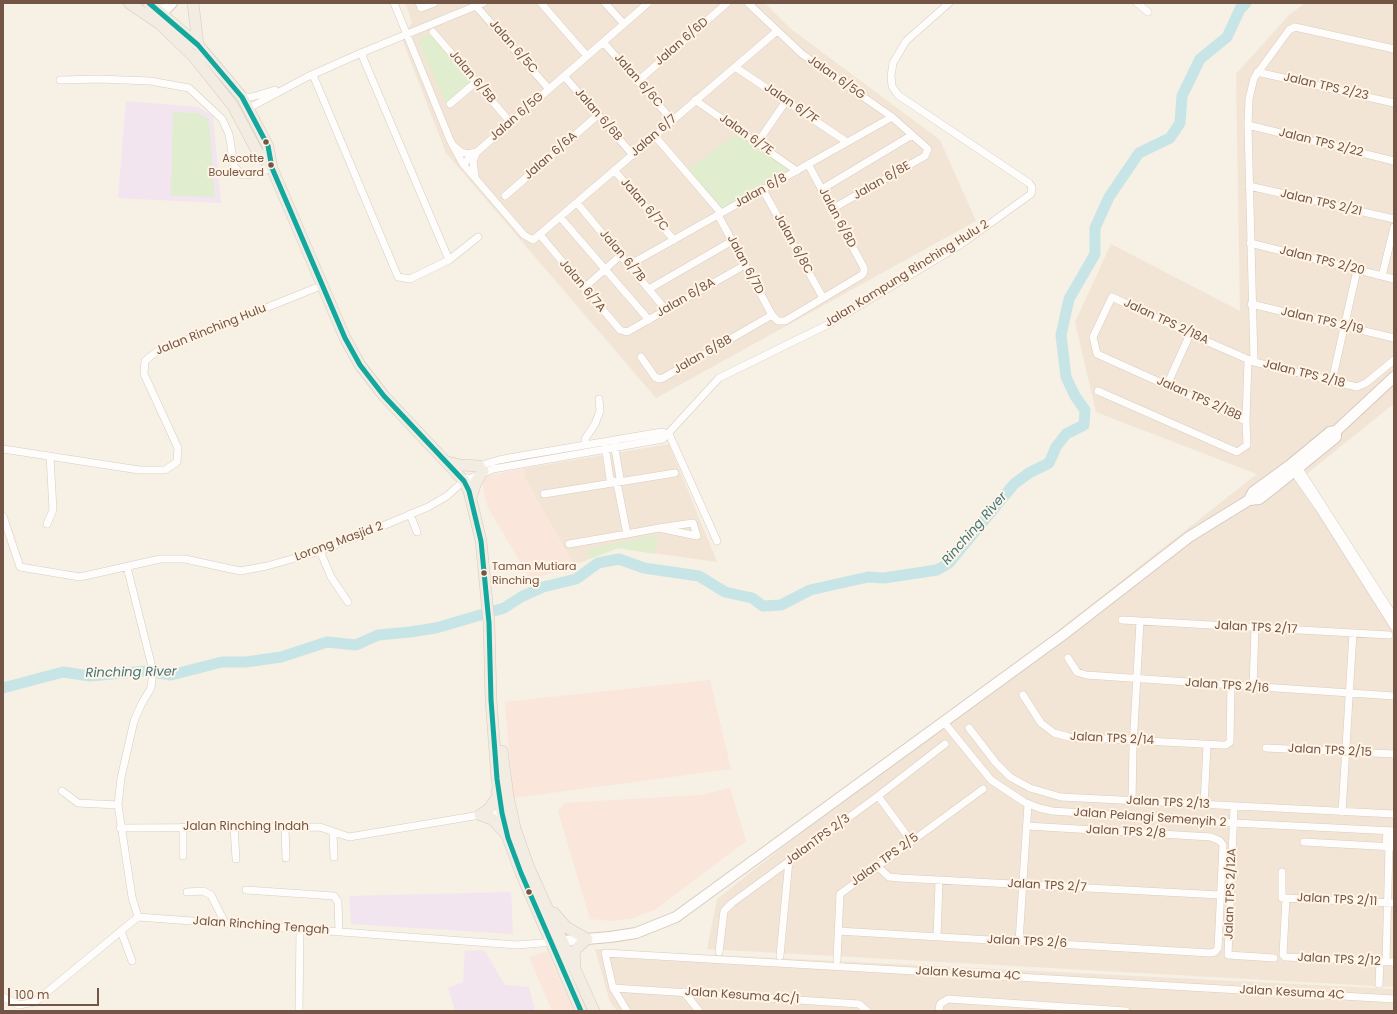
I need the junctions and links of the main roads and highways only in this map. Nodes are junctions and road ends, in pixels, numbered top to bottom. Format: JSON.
{"nodes":[{"id":1,"x":129,"y":3,"type":"edge"},
{"id":2,"x":193,"y":3,"type":"edge"},
{"id":3,"x":144,"y":6,"type":"edge"},
{"id":4,"x":159,"y":7,"type":"edge"},
{"id":5,"x":198,"y":45,"type":"junction"},
{"id":6,"x":272,"y":168,"type":"junction"},
{"id":7,"x":436,"y":451,"type":"junction"},
{"id":8,"x":448,"y":462,"type":"junction"},
{"id":9,"x":463,"y":483,"type":"junction"},
{"id":10,"x":471,"y":498,"type":"junction"},
{"id":11,"x":476,"y":512,"type":"junction"},
{"id":12,"x":490,"y":655,"type":"junction"},
{"id":13,"x":497,"y":779,"type":"junction"},
{"id":14,"x":506,"y":812,"type":"junction"},
{"id":15,"x":508,"y":838,"type":"junction"},
{"id":16,"x":540,"y":893,"type":"junction"},
{"id":17,"x":557,"y":942,"type":"junction"},
{"id":18,"x":575,"y":967,"type":"junction"},
{"id":19,"x":581,"y":1011,"type":"edge"},
{"id":20,"x":594,"y":1011,"type":"edge"}],
"edges":[{"from":1,"to":3,"type":"main road"},
{"from":2,"to":5,"type":"main road"},
{"from":3,"to":4,"type":"main road"},
{"from":3,"to":6,"type":"main road"},
{"from":4,"to":5,"type":"main road"},
{"from":5,"to":6,"type":"main road"},
{"from":6,"to":7,"type":"main road"},
{"from":7,"to":8,"type":"main road"},
{"from":7,"to":9,"type":"main road"},
{"from":8,"to":9,"type":"main road"},
{"from":8,"to":10,"type":"main road"},
{"from":9,"to":10,"type":"main road"},
{"from":9,"to":11,"type":"main road"},
{"from":10,"to":11,"type":"main road"},
{"from":11,"to":12,"type":"main road"},
{"from":12,"to":13,"type":"main road"},
{"from":12,"to":14,"type":"main road"},
{"from":13,"to":14,"type":"main road"},
{"from":13,"to":15,"type":"main road"},
{"from":14,"to":15,"type":"main road"},
{"from":14,"to":16,"type":"main road"},
{"from":15,"to":17,"type":"main road"},
{"from":16,"to":17,"type":"main road"},
{"from":16,"to":18,"type":"main road"},
{"from":17,"to":18,"type":"main road"},
{"from":17,"to":19,"type":"main road"},
{"from":18,"to":20,"type":"main road"}]}
